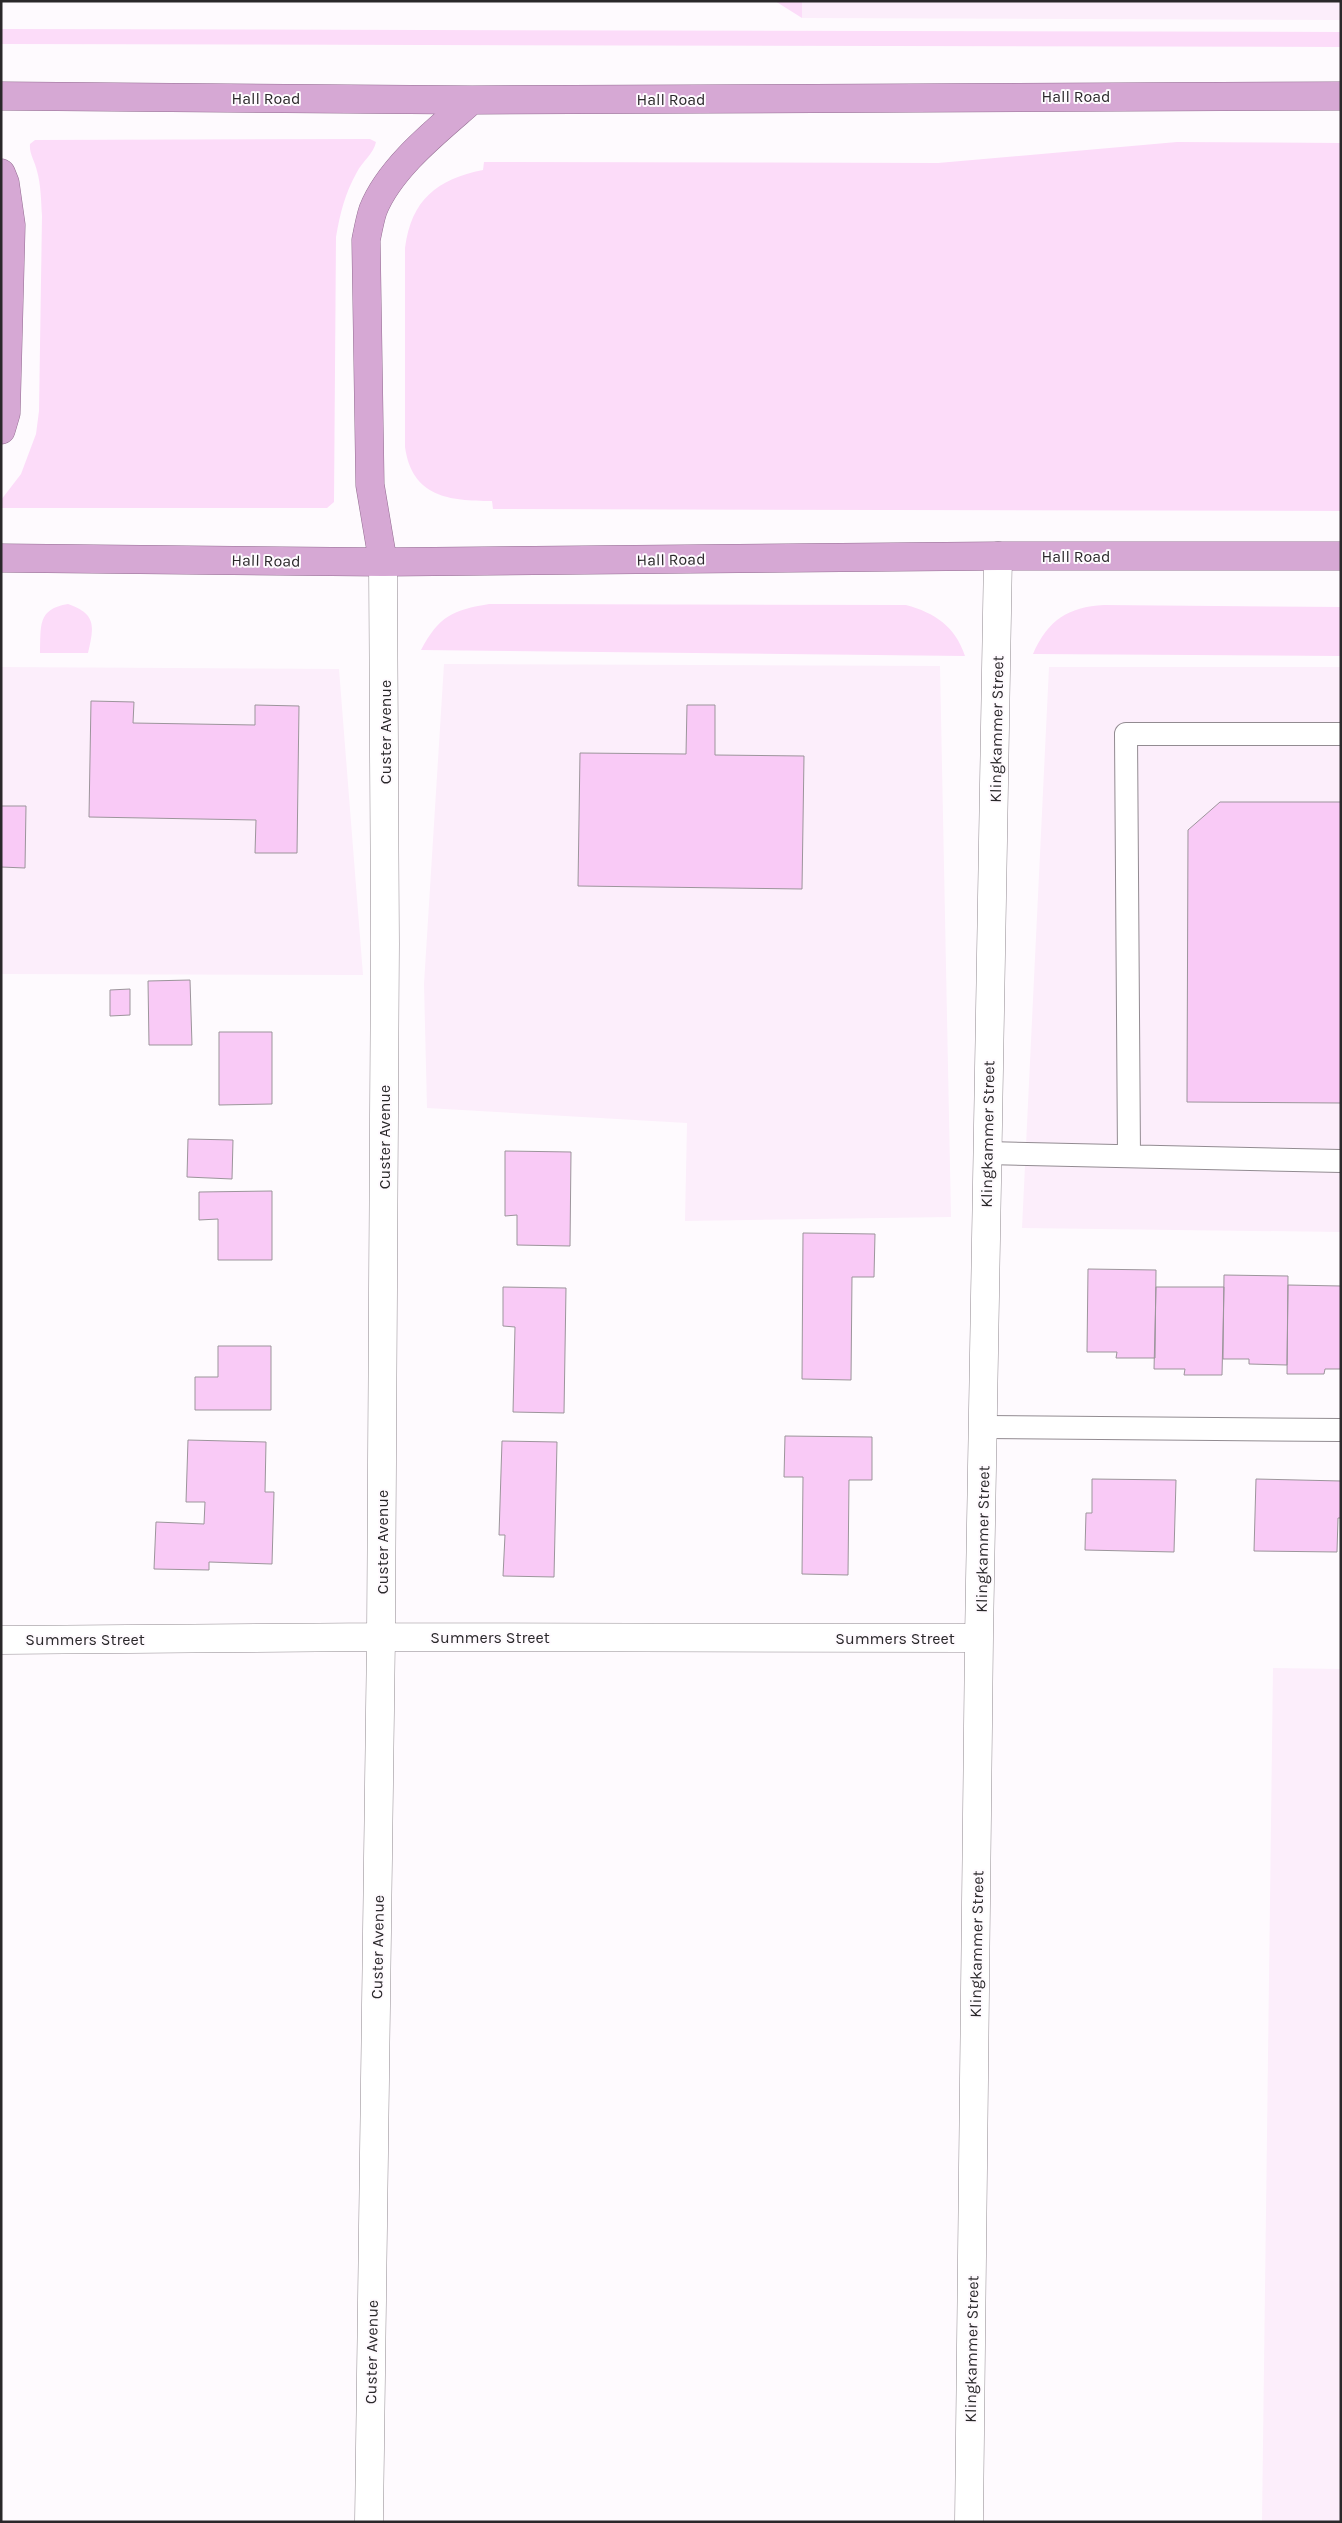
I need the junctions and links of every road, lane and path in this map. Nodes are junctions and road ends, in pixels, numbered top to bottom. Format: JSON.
{"nodes":[{"id":1,"x":1,"y":96,"type":"edge"},
{"id":2,"x":1341,"y":96,"type":"edge"},
{"id":3,"x":472,"y":100,"type":"junction"},
{"id":4,"x":1,"y":173,"type":"edge"},
{"id":5,"x":1,"y":430,"type":"edge"},
{"id":6,"x":998,"y":556,"type":"junction"},
{"id":7,"x":1341,"y":556,"type":"edge"},
{"id":8,"x":1,"y":558,"type":"edge"},
{"id":9,"x":383,"y":562,"type":"junction"},
{"id":10,"x":1341,"y":734,"type":"edge"},
{"id":11,"x":987,"y":1154,"type":"junction"},
{"id":12,"x":1129,"y":1156,"type":"junction"},
{"id":13,"x":1341,"y":1161,"type":"edge"},
{"id":14,"x":984,"y":1427,"type":"junction"},
{"id":15,"x":1341,"y":1430,"type":"edge"},
{"id":16,"x":381,"y":1637,"type":"junction"},
{"id":17,"x":979,"y":1638,"type":"junction"},
{"id":18,"x":1,"y":1640,"type":"edge"},
{"id":19,"x":369,"y":2522,"type":"edge"},
{"id":20,"x":969,"y":2522,"type":"edge"}],
"edges":[{"from":1,"to":3,"type":"highway","name":"Hall Road"},
{"from":2,"to":3,"type":"highway","name":"Hall Road"},
{"from":3,"to":9,"type":"highway"},
{"from":4,"to":5,"type":"highway"},
{"from":6,"to":7,"type":"highway","name":"Hall Road"},
{"from":6,"to":9,"type":"highway","name":"Hall Road"},
{"from":6,"to":11,"type":"street","name":"Klingkammer Street"},
{"from":8,"to":9,"type":"highway","name":"Hall Road"},
{"from":9,"to":16,"type":"street","name":"Custer Avenue"},
{"from":10,"to":12,"type":"lane"},
{"from":11,"to":12,"type":"lane"},
{"from":11,"to":14,"type":"street","name":"Klingkammer Street"},
{"from":12,"to":13,"type":"lane"},
{"from":14,"to":15,"type":"lane"},
{"from":14,"to":17,"type":"street","name":"Klingkammer Street"},
{"from":16,"to":17,"type":"street","name":"Summers Street"},
{"from":16,"to":18,"type":"street","name":"Summers Street"},
{"from":16,"to":19,"type":"street","name":"Custer Avenue"},
{"from":17,"to":20,"type":"street","name":"Klingkammer Street"}]}
